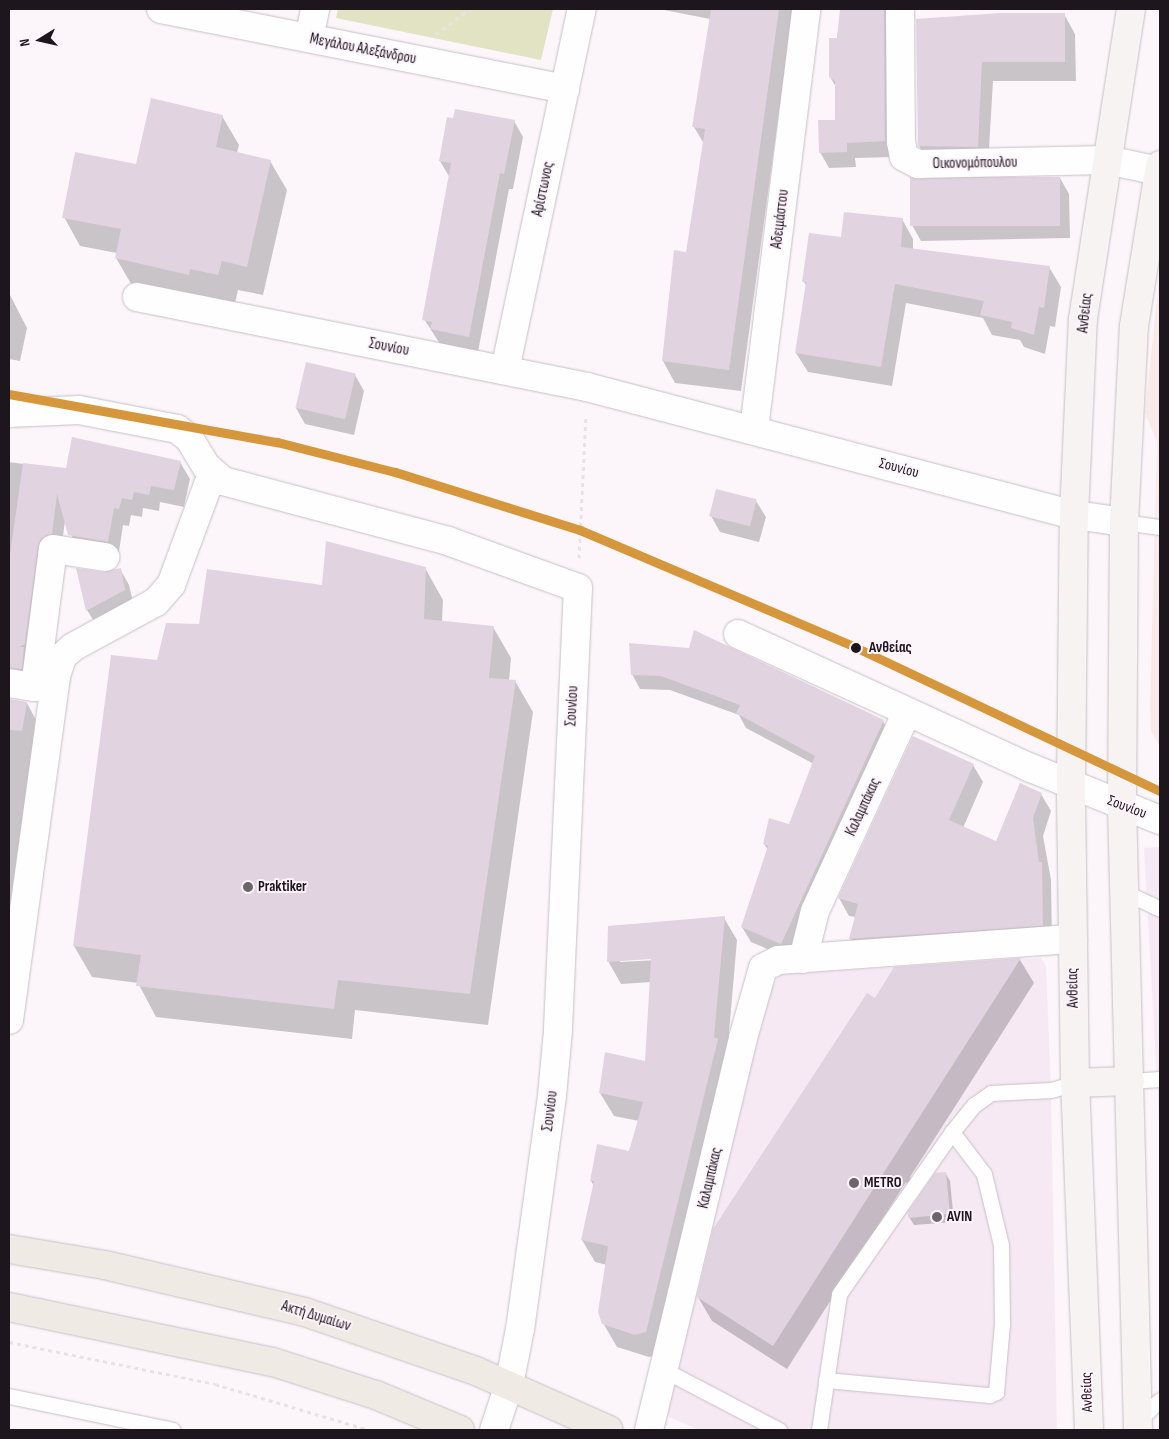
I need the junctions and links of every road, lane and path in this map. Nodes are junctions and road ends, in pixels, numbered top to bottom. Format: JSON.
{"nodes":[{"id":1,"x":161,"y":9,"type":"edge"},
{"id":2,"x":315,"y":9,"type":"edge"},
{"id":3,"x":582,"y":9,"type":"edge"},
{"id":4,"x":806,"y":9,"type":"edge"},
{"id":5,"x":900,"y":9,"type":"edge"},
{"id":6,"x":1130,"y":9,"type":"edge"},
{"id":7,"x":309,"y":38,"type":"junction"},
{"id":8,"x":564,"y":89,"type":"junction"},
{"id":9,"x":1107,"y":160,"type":"junction"},
{"id":10,"x":1160,"y":168,"type":"edge"},
{"id":11,"x":137,"y":297,"type":"dead end"},
{"id":12,"x":505,"y":370,"type":"junction"},
{"id":13,"x":587,"y":387,"type":"junction"},
{"id":14,"x":9,"y":413,"type":"edge"},
{"id":15,"x":754,"y":429,"type":"junction"},
{"id":16,"x":216,"y":477,"type":"junction"},
{"id":17,"x":1074,"y":514,"type":"junction"},
{"id":18,"x":1124,"y":522,"type":"junction"},
{"id":19,"x":1160,"y":527,"type":"edge"},
{"id":20,"x":105,"y":556,"type":"dead end"},
{"id":21,"x":578,"y":588,"type":"junction"},
{"id":22,"x":738,"y":634,"type":"dead end"},
{"id":23,"x":33,"y":682,"type":"edge"},
{"id":24,"x":907,"y":712,"type":"junction"},
{"id":25,"x":1071,"y":786,"type":"junction"},
{"id":26,"x":1122,"y":805,"type":"junction"},
{"id":27,"x":1160,"y":820,"type":"edge"},
{"id":28,"x":20,"y":853,"type":"edge"},
{"id":29,"x":1124,"y":892,"type":"junction"},
{"id":30,"x":1160,"y":909,"type":"edge"},
{"id":31,"x":1073,"y":939,"type":"junction"},
{"id":32,"x":803,"y":958,"type":"junction"},
{"id":33,"x":9,"y":1020,"type":"edge"},
{"id":34,"x":1160,"y":1079,"type":"edge"},
{"id":35,"x":1130,"y":1081,"type":"junction"},
{"id":36,"x":1074,"y":1083,"type":"junction"},
{"id":37,"x":952,"y":1132,"type":"junction"},
{"id":38,"x":9,"y":1248,"type":"edge"},
{"id":39,"x":9,"y":1307,"type":"edge"},
{"id":40,"x":9,"y":1342,"type":"edge"},
{"id":41,"x":664,"y":1370,"type":"junction"},
{"id":42,"x":826,"y":1380,"type":"junction"},
{"id":43,"x":509,"y":1385,"type":"junction"},
{"id":44,"x":9,"y":1396,"type":"edge"},
{"id":45,"x":1160,"y":1400,"type":"edge"},
{"id":46,"x":1138,"y":1426,"type":"edge"},
{"id":47,"x":173,"y":1430,"type":"edge"},
{"id":48,"x":370,"y":1430,"type":"edge"},
{"id":49,"x":460,"y":1430,"type":"edge"},
{"id":50,"x":494,"y":1430,"type":"edge"},
{"id":51,"x":609,"y":1430,"type":"edge"},
{"id":52,"x":649,"y":1430,"type":"edge"},
{"id":53,"x":778,"y":1430,"type":"edge"},
{"id":54,"x":819,"y":1430,"type":"edge"},
{"id":55,"x":1089,"y":1430,"type":"edge"}],
"edges":[{"from":1,"to":7,"type":"street","name":"Μεγάλου Αλεξάνδρου"},
{"from":2,"to":7,"type":"street"},
{"from":3,"to":8,"type":"street","name":"Αρίστωνος"},
{"from":4,"to":15,"type":"street","name":"Αδειμάστου"},
{"from":5,"to":9,"type":"street","name":"Οικονομόπουλου"},
{"from":6,"to":9,"type":"main road","name":"Ανθείας"},
{"from":7,"to":8,"type":"street","name":"Μεγάλου Αλεξάνδρου"},
{"from":8,"to":12,"type":"street","name":"Αρίστωνος"},
{"from":9,"to":10,"type":"street"},
{"from":9,"to":17,"type":"main road","name":"Ανθείας"},
{"from":10,"to":18,"type":"main road"},
{"from":11,"to":12,"type":"street","name":"Σουνίου"},
{"from":12,"to":13,"type":"street","name":"Σουνίου"},
{"from":13,"to":15,"type":"street","name":"Σουνίου"},
{"from":13,"to":21,"type":"path"},
{"from":14,"to":16,"type":"street"},
{"from":15,"to":17,"type":"street","name":"Σουνίου"},
{"from":16,"to":21,"type":"street"},
{"from":16,"to":23,"type":"street"},
{"from":17,"to":18,"type":"street","name":"Σουνίου"},
{"from":17,"to":25,"type":"main road","name":"Ανθείας"},
{"from":18,"to":19,"type":"lane"},
{"from":18,"to":26,"type":"main road"},
{"from":20,"to":23,"type":"street"},
{"from":21,"to":43,"type":"street","name":"Σουνίου"},
{"from":22,"to":24,"type":"street","name":"Σουνίου"},
{"from":23,"to":28,"type":"street"},
{"from":24,"to":25,"type":"street","name":"Σουνίου"},
{"from":24,"to":32,"type":"street","name":"Καλαμπάκας"},
{"from":25,"to":26,"type":"street","name":"Σουνίου"},
{"from":25,"to":31,"type":"main road","name":"Ανθείας"},
{"from":26,"to":27,"type":"street","name":"Σουνίου"},
{"from":26,"to":29,"type":"main road"},
{"from":28,"to":33,"type":"street"},
{"from":29,"to":30,"type":"lane"},
{"from":29,"to":35,"type":"main road"},
{"from":31,"to":32,"type":"street","name":"Καλαμπάκας"},
{"from":31,"to":36,"type":"main road","name":"Ανθείας"},
{"from":32,"to":41,"type":"street","name":"Καλαμπάκας"},
{"from":34,"to":35,"type":"lane"},
{"from":35,"to":36,"type":"main road"},
{"from":35,"to":46,"type":"main road"},
{"from":36,"to":37,"type":"lane"},
{"from":36,"to":55,"type":"main road","name":"Ανθείας"},
{"from":37,"to":42,"type":"lane"},
{"from":37,"to":42,"type":"lane"},
{"from":38,"to":43,"type":"main road","name":"Ακτή Δυμαίων"},
{"from":39,"to":49,"type":"main road"},
{"from":40,"to":48,"type":"path"},
{"from":41,"to":52,"type":"street","name":"Καλαμπάκας"},
{"from":41,"to":53,"type":"lane"},
{"from":42,"to":54,"type":"lane"},
{"from":43,"to":50,"type":"street","name":"Σουνίου"},
{"from":43,"to":51,"type":"main road","name":"Ακτή Δυμαίων"},
{"from":44,"to":47,"type":"lane"},
{"from":45,"to":46,"type":"lane"}]}
